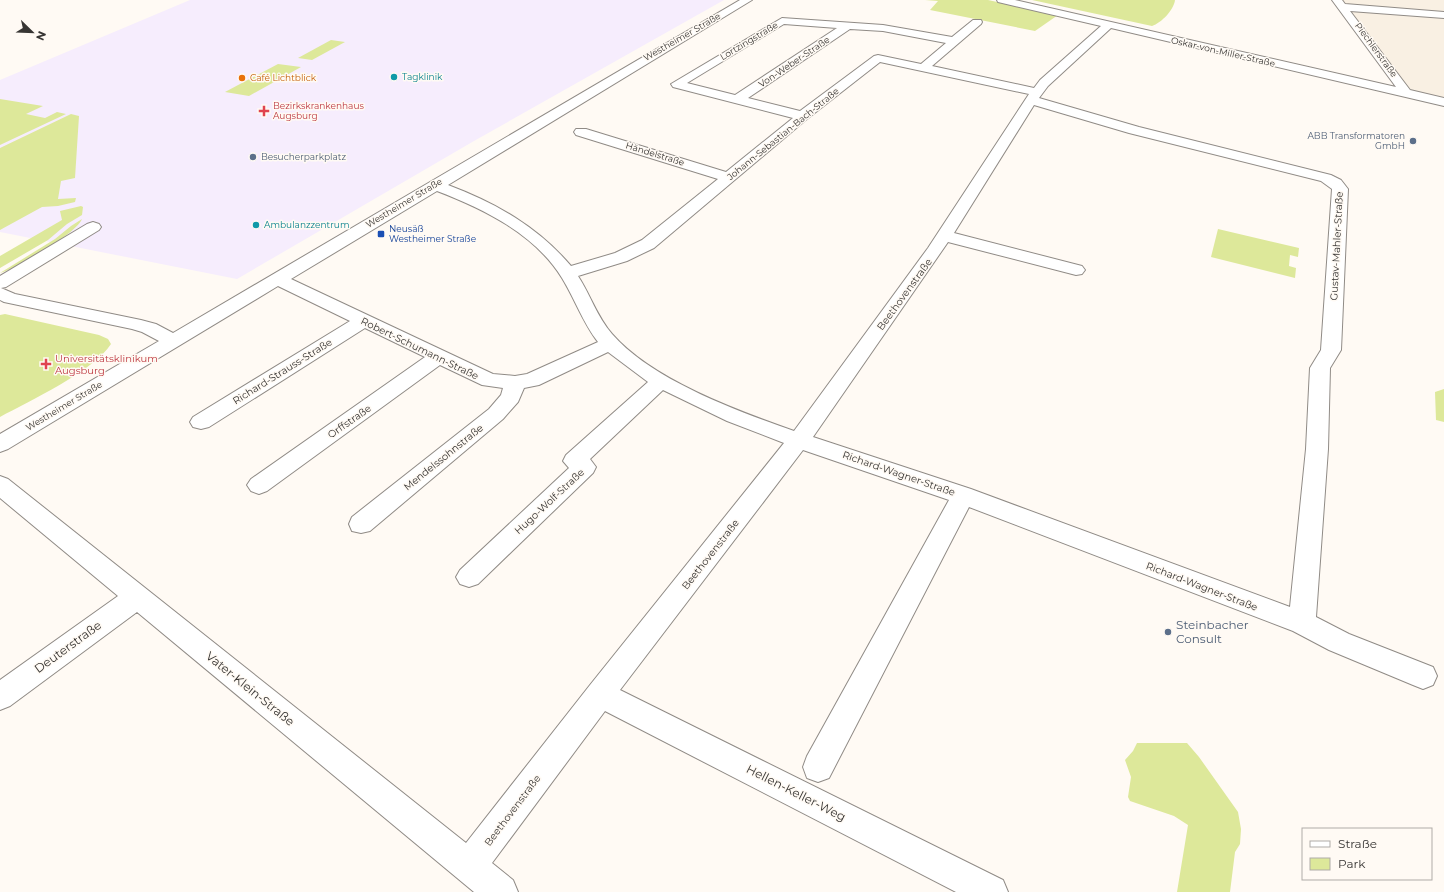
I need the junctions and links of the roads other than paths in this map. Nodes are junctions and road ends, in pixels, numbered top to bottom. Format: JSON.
{"nodes":[{"id":1,"x":747,"y":0,"type":"edge"},
{"id":2,"x":1002,"y":0,"type":"edge"},
{"id":3,"x":1341,"y":4,"type":"edge"},
{"id":4,"x":1444,"y":15,"type":"edge"},
{"id":5,"x":977,"y":22,"type":"dead end"},
{"id":6,"x":1109,"y":25,"type":"junction"},
{"id":7,"x":849,"y":26,"type":"junction"},
{"id":8,"x":955,"y":41,"type":"junction"},
{"id":9,"x":924,"y":67,"type":"junction"},
{"id":10,"x":1403,"y":93,"type":"junction"},
{"id":11,"x":1034,"y":96,"type":"junction"},
{"id":12,"x":738,"y":99,"type":"junction"},
{"id":13,"x":1444,"y":102,"type":"edge"},
{"id":14,"x":802,"y":116,"type":"junction"},
{"id":15,"x":581,"y":132,"type":"dead end"},
{"id":16,"x":729,"y":178,"type":"junction"},
{"id":17,"x":435,"y":185,"type":"junction"},
{"id":18,"x":93,"y":227,"type":"dead end"},
{"id":19,"x":945,"y":236,"type":"junction"},
{"id":20,"x":1076,"y":270,"type":"dead end"},
{"id":21,"x":568,"y":273,"type":"junction"},
{"id":22,"x":277,"y":279,"type":"junction"},
{"id":23,"x":0,"y":283,"type":"edge"},
{"id":24,"x":0,"y":293,"type":"edge"},
{"id":25,"x":363,"y":321,"type":"junction"},
{"id":26,"x":173,"y":340,"type":"junction"},
{"id":27,"x":610,"y":344,"type":"junction"},
{"id":28,"x":438,"y":357,"type":"junction"},
{"id":29,"x":661,"y":380,"type":"junction"},
{"id":30,"x":515,"y":383,"type":"junction"},
{"id":31,"x":201,"y":422,"type":"dead end"},
{"id":32,"x":799,"y":440,"type":"junction"},
{"id":33,"x":0,"y":444,"type":"edge"},
{"id":34,"x":0,"y":485,"type":"edge"},
{"id":35,"x":259,"y":485,"type":"dead end"},
{"id":36,"x":963,"y":495,"type":"junction"},
{"id":37,"x":361,"y":524,"type":"dead end"},
{"id":38,"x":469,"y":577,"type":"dead end"},
{"id":39,"x":137,"y":597,"type":"junction"},
{"id":40,"x":1302,"y":623,"type":"junction"},
{"id":41,"x":1423,"y":676,"type":"dead end"},
{"id":42,"x":600,"y":694,"type":"junction"},
{"id":43,"x":0,"y":697,"type":"edge"},
{"id":44,"x":818,"y":767,"type":"dead end"},
{"id":45,"x":469,"y":866,"type":"junction"},
{"id":46,"x":501,"y":892,"type":"edge"},
{"id":47,"x":991,"y":892,"type":"edge"}],
"edges":[{"from":1,"to":17,"type":"street","name":"Westheimer Straße"},
{"from":2,"to":6,"type":"street","name":"Oskar-von-Miller-Straße"},
{"from":3,"to":4,"type":"street","name":"Piechlerstraße"},
{"from":3,"to":10,"type":"street","name":"Piechlerstraße"},
{"from":5,"to":8,"type":"street"},
{"from":6,"to":10,"type":"street","name":"Oskar-von-Miller-Straße"},
{"from":6,"to":11,"type":"street","name":"Beethovenstraße"},
{"from":7,"to":8,"type":"street","name":"Lortzingstraße"},
{"from":7,"to":12,"type":"street","name":"Von-Weber-Straße"},
{"from":7,"to":12,"type":"street","name":"Lortzingstraße"},
{"from":8,"to":9,"type":"street"},
{"from":9,"to":11,"type":"street","name":"Johann-Sebastian-Bach-Straße"},
{"from":9,"to":14,"type":"street","name":"Johann-Sebastian-Bach-Straße"},
{"from":10,"to":13,"type":"street","name":"Oskar-von-Miller-Straße"},
{"from":11,"to":19,"type":"street","name":"Beethovenstraße"},
{"from":11,"to":40,"type":"street","name":"Gustav-Mahler-Straße"},
{"from":12,"to":14,"type":"street","name":"Lortzingstraße"},
{"from":14,"to":16,"type":"street","name":"Johann-Sebastian-Bach-Straße"},
{"from":15,"to":16,"type":"street","name":"Händelstraße"},
{"from":16,"to":21,"type":"street","name":"Johann-Sebastian-Bach-Straße"},
{"from":17,"to":21,"type":"street","name":"Richard-Wagner-Straße"},
{"from":17,"to":22,"type":"street","name":"Westheimer Straße"},
{"from":18,"to":23,"type":"street"},
{"from":19,"to":20,"type":"street"},
{"from":19,"to":32,"type":"street","name":"Beethovenstraße"},
{"from":21,"to":27,"type":"street","name":"Richard-Wagner-Straße"},
{"from":22,"to":25,"type":"street","name":"Robert-Schumann-Straße"},
{"from":22,"to":26,"type":"street","name":"Westheimer Straße"},
{"from":24,"to":26,"type":"street"},
{"from":25,"to":28,"type":"street","name":"Robert-Schumann-Straße"},
{"from":25,"to":31,"type":"street","name":"Richard-Strauss-Straße"},
{"from":26,"to":33,"type":"street","name":"Westheimer Straße"},
{"from":27,"to":29,"type":"street","name":"Richard-Wagner-Straße"},
{"from":27,"to":30,"type":"street","name":"Robert-Schumann-Straße"},
{"from":28,"to":30,"type":"street","name":"Robert-Schumann-Straße"},
{"from":28,"to":35,"type":"street","name":"Orffstraße"},
{"from":29,"to":32,"type":"street","name":"Richard-Wagner-Straße"},
{"from":29,"to":38,"type":"street","name":"Hugo-Wolf-Straße"},
{"from":30,"to":37,"type":"street","name":"Mendelssohnstraße"},
{"from":32,"to":36,"type":"street","name":"Richard-Wagner-Straße"},
{"from":32,"to":42,"type":"street","name":"Beethovenstraße"},
{"from":34,"to":39,"type":"street","name":"Vater-Klein-Straße"},
{"from":36,"to":40,"type":"street","name":"Richard-Wagner-Straße"},
{"from":36,"to":44,"type":"street"},
{"from":39,"to":43,"type":"street","name":"Deuterstraße"},
{"from":39,"to":45,"type":"street","name":"Vater-Klein-Straße"},
{"from":40,"to":41,"type":"street","name":"Richard-Wagner-Straße"},
{"from":42,"to":45,"type":"street","name":"Beethovenstraße"},
{"from":42,"to":47,"type":"street","name":"Hellen-Keller-Weg"},
{"from":45,"to":46,"type":"street","name":"Vater-Klein-Straße"}]}
